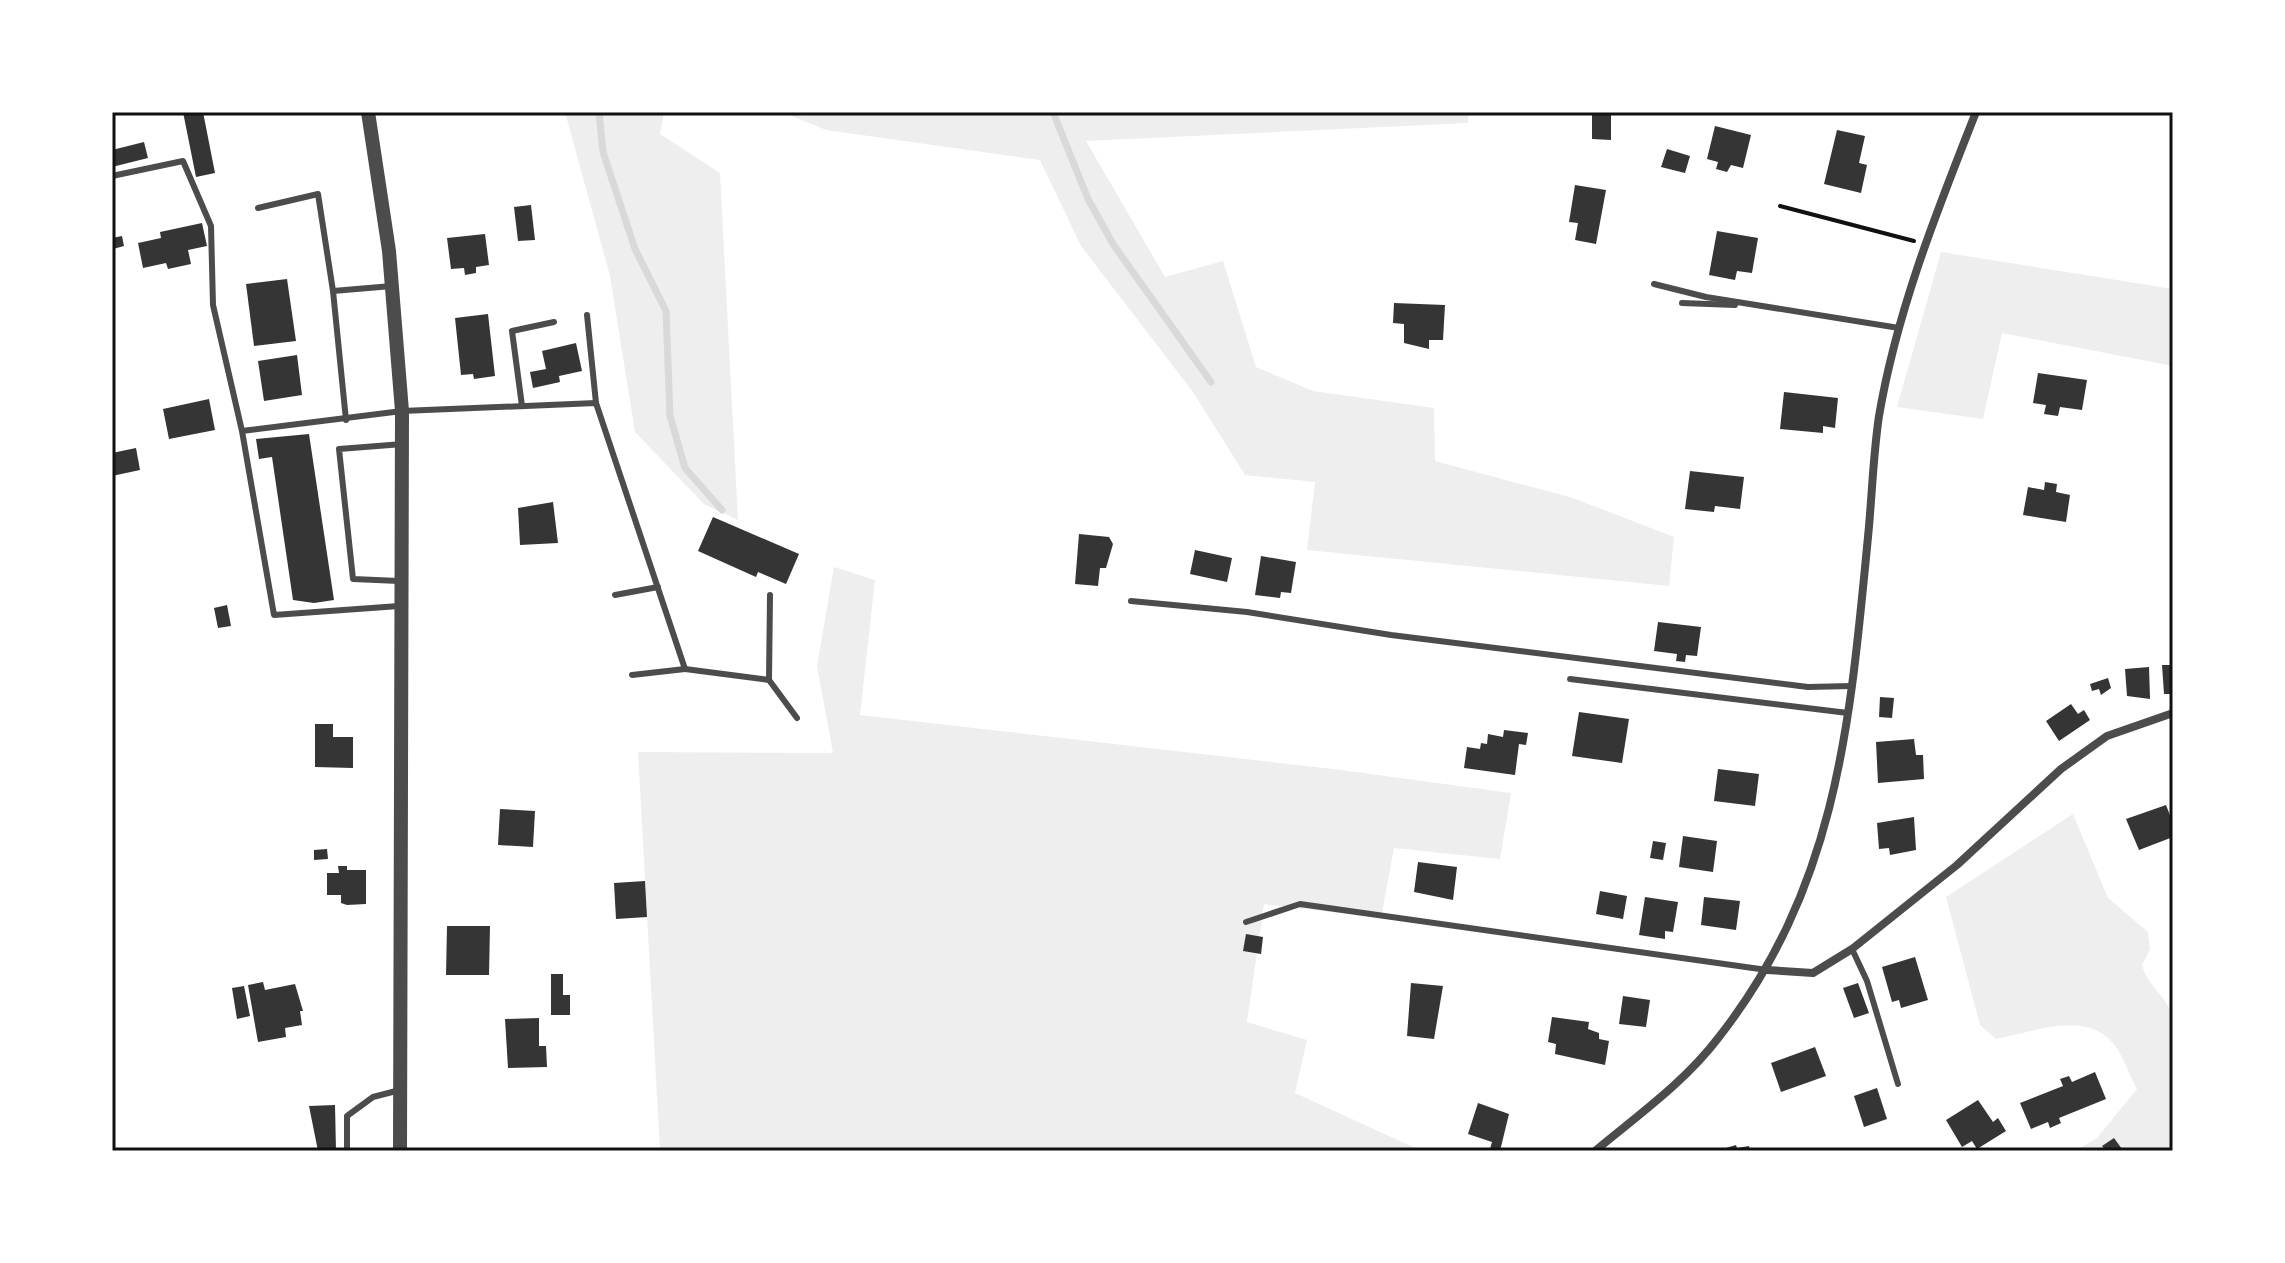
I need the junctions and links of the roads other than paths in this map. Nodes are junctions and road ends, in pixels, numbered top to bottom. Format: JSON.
{"nodes":[{"id":1,"x":368,"y":112,"type":"edge"},
{"id":2,"x":1976,"y":112,"type":"edge"},
{"id":3,"x":112,"y":176,"type":"edge"},
{"id":4,"x":258,"y":208,"type":"dead end"},
{"id":5,"x":1654,"y":284,"type":"dead end"},
{"id":6,"x":392,"y":286,"type":"junction"},
{"id":7,"x":333,"y":291,"type":"junction"},
{"id":8,"x":1682,"y":303,"type":"dead end"},
{"id":9,"x":1762,"y":306,"type":"junction"},
{"id":10,"x":587,"y":315,"type":"dead end"},
{"id":11,"x":554,"y":322,"type":"dead end"},
{"id":12,"x":1899,"y":328,"type":"junction"},
{"id":13,"x":596,"y":403,"type":"junction"},
{"id":14,"x":522,"y":406,"type":"junction"},
{"id":15,"x":402,"y":411,"type":"junction"},
{"id":16,"x":346,"y":420,"type":"junction"},
{"id":17,"x":242,"y":431,"type":"junction"},
{"id":18,"x":403,"y":444,"type":"junction"},
{"id":19,"x":403,"y":581,"type":"junction"},
{"id":20,"x":658,"y":587,"type":"junction"},
{"id":21,"x":615,"y":595,"type":"dead end"},
{"id":22,"x":770,"y":595,"type":"dead end"},
{"id":23,"x":1131,"y":601,"type":"dead end"},
{"id":24,"x":403,"y":606,"type":"junction"},
{"id":25,"x":685,"y":669,"type":"junction"},
{"id":26,"x":632,"y":675,"type":"dead end"},
{"id":27,"x":1570,"y":679,"type":"dead end"},
{"id":28,"x":769,"y":680,"type":"junction"},
{"id":29,"x":1852,"y":686,"type":"junction"},
{"id":30,"x":1848,"y":713,"type":"junction"},
{"id":31,"x":2173,"y":713,"type":"edge"},
{"id":32,"x":797,"y":718,"type":"dead end"},
{"id":33,"x":1246,"y":922,"type":"dead end"},
{"id":34,"x":1852,"y":949,"type":"junction"},
{"id":35,"x":1767,"y":970,"type":"junction"},
{"id":36,"x":1898,"y":1084,"type":"dead end"},
{"id":37,"x":400,"y":1090,"type":"junction"},
{"id":38,"x":347,"y":1151,"type":"edge"},
{"id":39,"x":400,"y":1151,"type":"edge"},
{"id":40,"x":1595,"y":1151,"type":"edge"}],
"edges":[{"from":1,"to":6,"type":"street"},
{"from":2,"to":12,"type":"street"},
{"from":3,"to":17,"type":"lane"},
{"from":4,"to":7,"type":"lane"},
{"from":5,"to":9,"type":"lane"},
{"from":6,"to":7,"type":"lane"},
{"from":6,"to":15,"type":"street"},
{"from":7,"to":16,"type":"lane"},
{"from":8,"to":9,"type":"lane"},
{"from":9,"to":12,"type":"lane"},
{"from":10,"to":13,"type":"lane"},
{"from":11,"to":14,"type":"lane"},
{"from":12,"to":29,"type":"street"},
{"from":13,"to":14,"type":"lane"},
{"from":13,"to":20,"type":"lane"},
{"from":14,"to":15,"type":"lane"},
{"from":15,"to":16,"type":"lane"},
{"from":15,"to":18,"type":"street"},
{"from":16,"to":17,"type":"lane"},
{"from":17,"to":24,"type":"lane"},
{"from":18,"to":19,"type":"street"},
{"from":18,"to":19,"type":"lane"},
{"from":19,"to":24,"type":"street"},
{"from":20,"to":21,"type":"lane"},
{"from":20,"to":25,"type":"lane"},
{"from":22,"to":28,"type":"lane"},
{"from":23,"to":29,"type":"lane"},
{"from":24,"to":37,"type":"street"},
{"from":25,"to":26,"type":"lane"},
{"from":25,"to":28,"type":"lane"},
{"from":27,"to":30,"type":"lane"},
{"from":28,"to":32,"type":"lane"},
{"from":29,"to":30,"type":"street"},
{"from":30,"to":35,"type":"street"},
{"from":31,"to":34,"type":"street"},
{"from":33,"to":35,"type":"lane"},
{"from":34,"to":35,"type":"street"},
{"from":34,"to":36,"type":"lane"},
{"from":35,"to":40,"type":"street"},
{"from":37,"to":38,"type":"lane"},
{"from":37,"to":39,"type":"street"}]}
